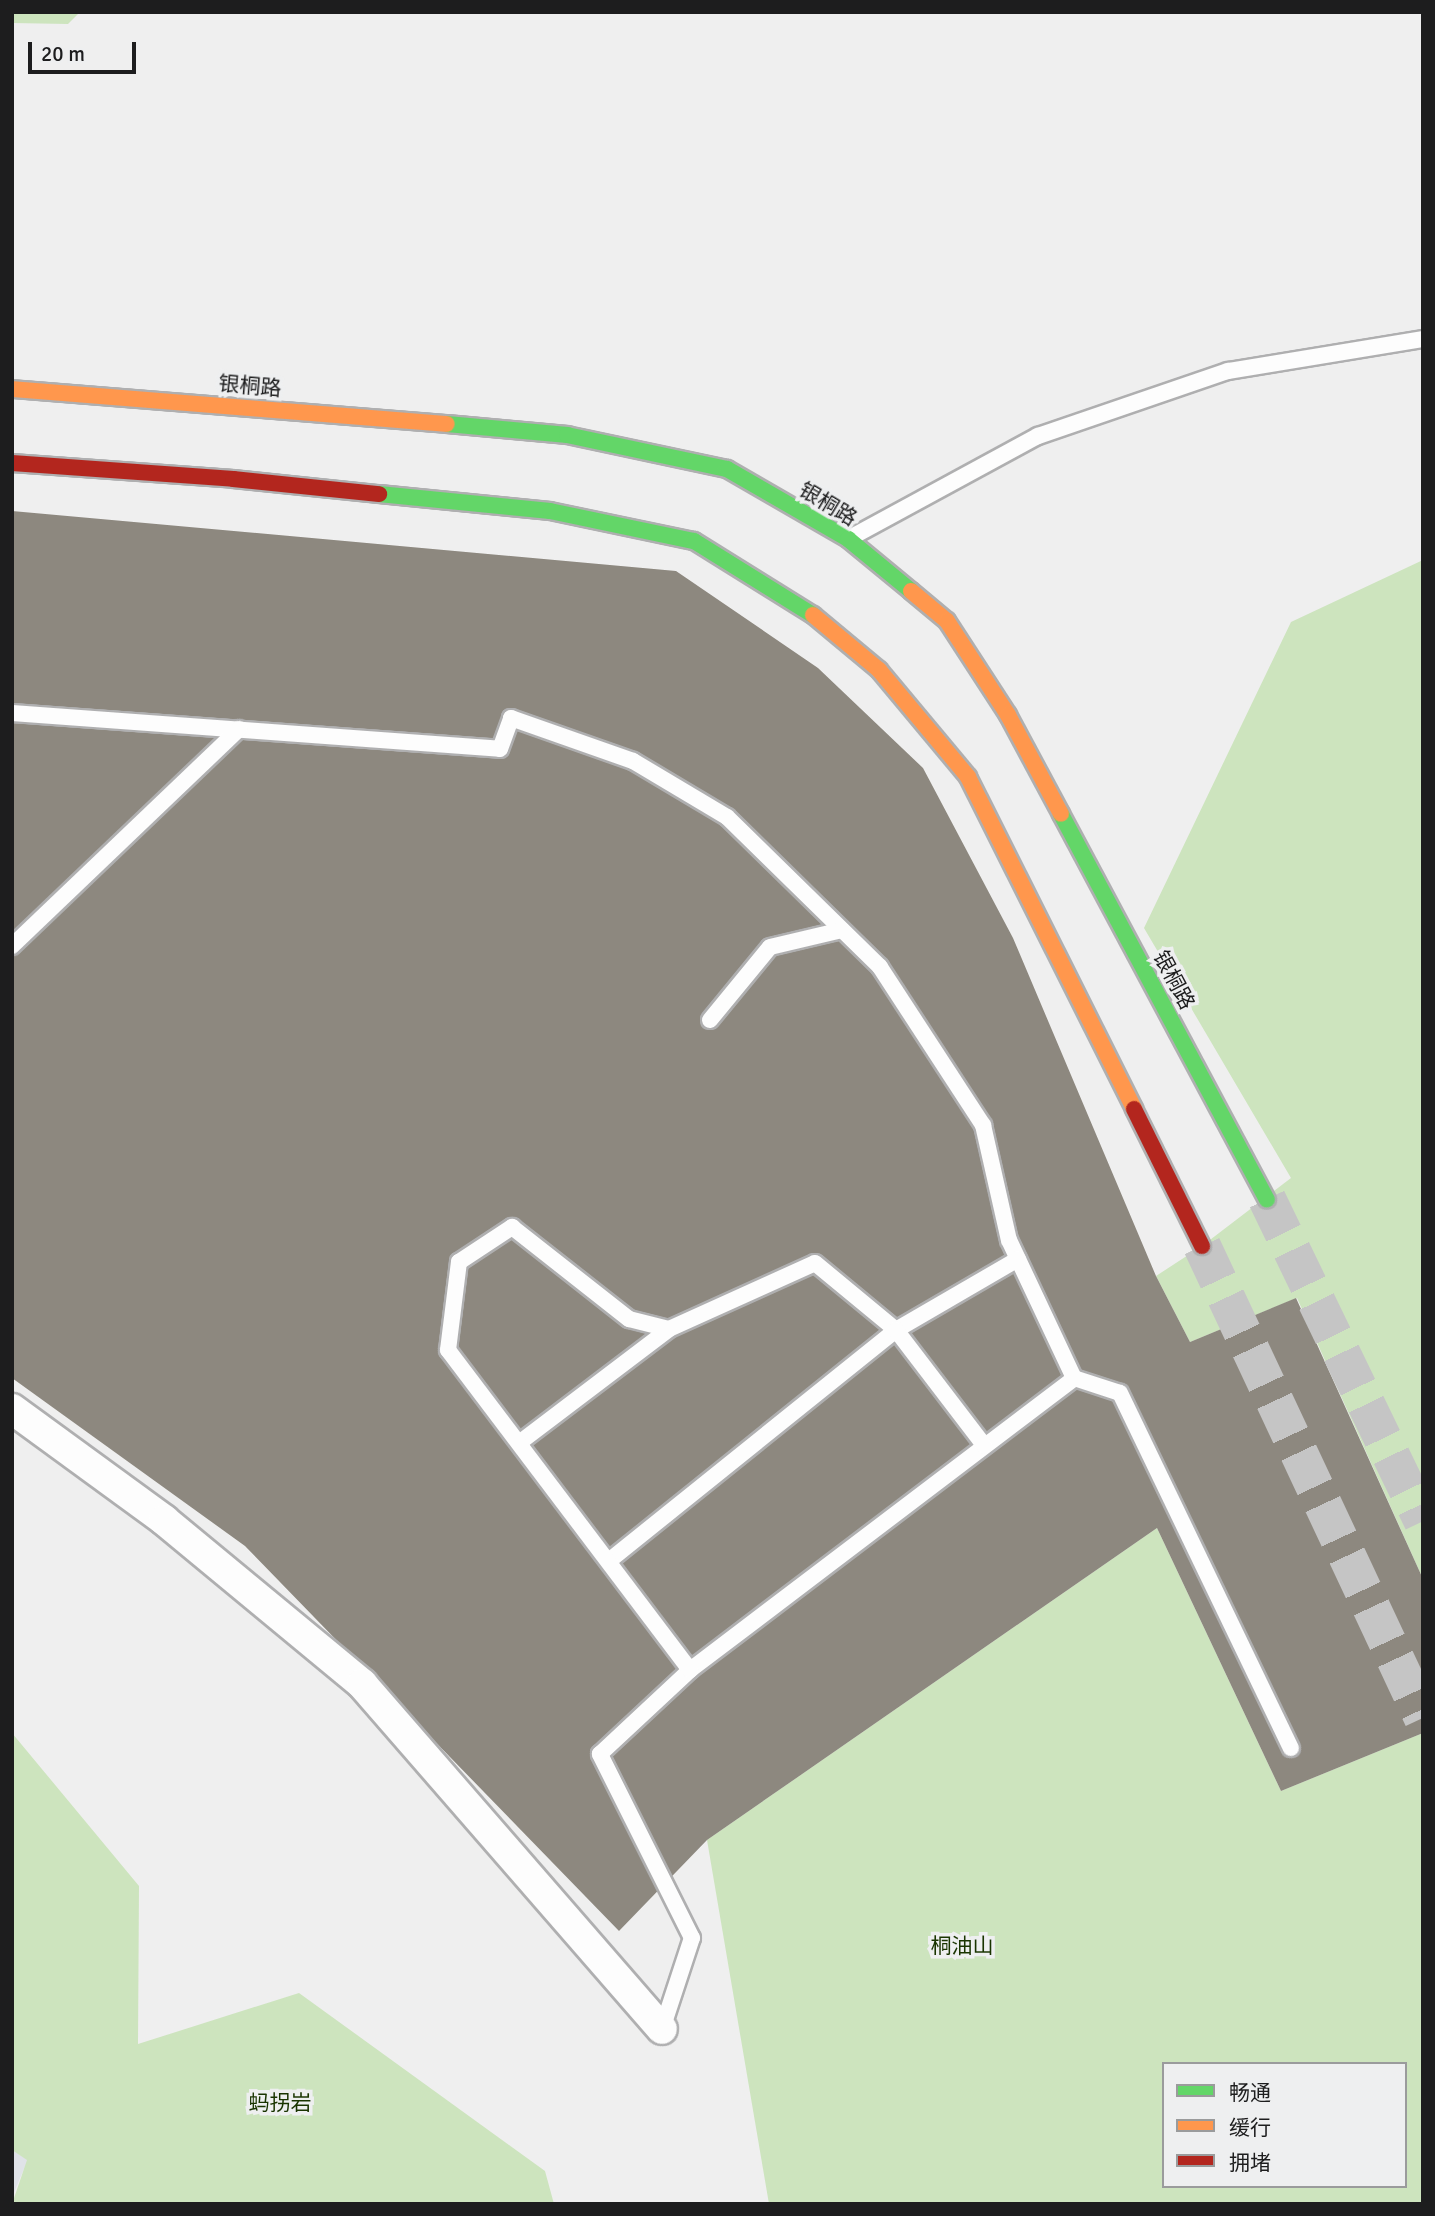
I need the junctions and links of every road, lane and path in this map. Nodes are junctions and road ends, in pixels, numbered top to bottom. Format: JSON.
{"nodes":[{"id":1,"x":1423,"y":339,"type":"edge"},
{"id":2,"x":12,"y":389,"type":"edge"},
{"id":3,"x":12,"y":463,"type":"edge"},
{"id":4,"x":848,"y":539,"type":"junction"},
{"id":5,"x":12,"y":713,"type":"edge"},
{"id":6,"x":239,"y":729,"type":"junction"},
{"id":7,"x":842,"y":930,"type":"junction"},
{"id":8,"x":12,"y":946,"type":"edge"},
{"id":9,"x":710,"y":1020,"type":"dead end"},
{"id":10,"x":1267,"y":1199,"type":"tunnel mouth"},
{"id":11,"x":1202,"y":1247,"type":"tunnel mouth"},
{"id":12,"x":1017,"y":1258,"type":"junction"},
{"id":13,"x":669,"y":1329,"type":"junction"},
{"id":14,"x":896,"y":1330,"type":"junction"},
{"id":15,"x":1073,"y":1378,"type":"junction"},
{"id":16,"x":12,"y":1409,"type":"edge"},
{"id":17,"x":519,"y":1443,"type":"junction"},
{"id":18,"x":984,"y":1445,"type":"junction"},
{"id":19,"x":610,"y":1560,"type":"junction"},
{"id":20,"x":690,"y":1670,"type":"junction"},
{"id":21,"x":1291,"y":1748,"type":"dead end"},
{"id":22,"x":662,"y":2029,"type":"joint"}],
"edges":[{"from":1,"to":4,"type":"lane"},
{"from":2,"to":4,"type":"main road","name":"银桐路"},
{"from":3,"to":11,"type":"main road"},
{"from":4,"to":10,"type":"main road","name":"银桐路"},
{"from":5,"to":6,"type":"lane"},
{"from":6,"to":7,"type":"lane"},
{"from":6,"to":8,"type":"lane"},
{"from":7,"to":9,"type":"lane"},
{"from":7,"to":12,"type":"lane"},
{"from":12,"to":14,"type":"lane"},
{"from":12,"to":15,"type":"lane"},
{"from":13,"to":14,"type":"lane"},
{"from":13,"to":17,"type":"lane"},
{"from":13,"to":17,"type":"lane"},
{"from":14,"to":18,"type":"lane"},
{"from":14,"to":19,"type":"lane"},
{"from":15,"to":18,"type":"lane"},
{"from":15,"to":21,"type":"lane"},
{"from":16,"to":22,"type":"street"},
{"from":17,"to":19,"type":"lane"},
{"from":18,"to":20,"type":"lane"},
{"from":19,"to":20,"type":"lane"},
{"from":20,"to":22,"type":"lane"}]}
